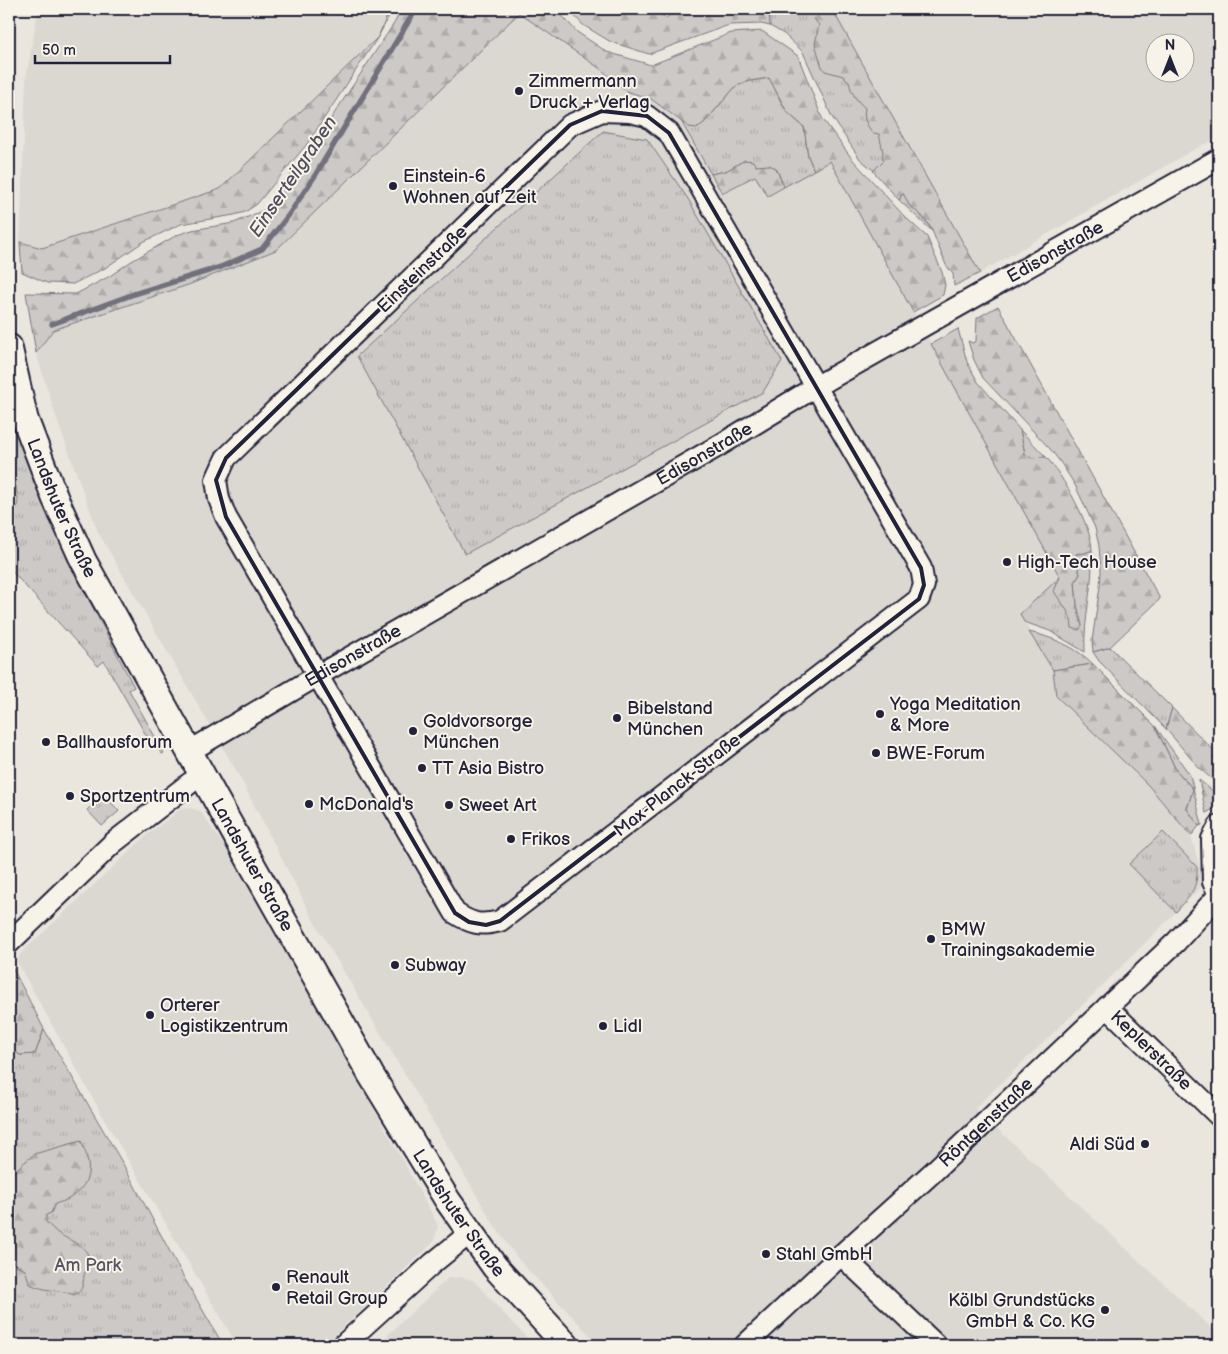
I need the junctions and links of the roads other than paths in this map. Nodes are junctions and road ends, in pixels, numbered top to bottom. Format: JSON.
{"nodes":[{"id":1,"x":1219,"y":159,"type":"edge"},
{"id":2,"x":9,"y":348,"type":"edge"},
{"id":3,"x":817,"y":386,"type":"junction"},
{"id":4,"x":317,"y":676,"type":"junction"},
{"id":5,"x":190,"y":751,"type":"junction"},
{"id":6,"x":203,"y":774,"type":"junction"},
{"id":7,"x":1219,"y":826,"type":"edge"},
{"id":8,"x":1219,"y":894,"type":"edge"},
{"id":9,"x":9,"y":943,"type":"edge"},
{"id":10,"x":1106,"y":1007,"type":"junction"},
{"id":11,"x":1219,"y":1116,"type":"edge"},
{"id":12,"x":470,"y":1233,"type":"junction"},
{"id":13,"x":841,"y":1255,"type":"junction"},
{"id":14,"x":343,"y":1345,"type":"edge"},
{"id":15,"x":566,"y":1345,"type":"edge"},
{"id":16,"x":746,"y":1345,"type":"edge"},
{"id":17,"x":936,"y":1345,"type":"edge"}],
"edges":[{"from":1,"to":3,"type":"street","name":"Edisonstraße"},
{"from":2,"to":5,"type":"main road","name":"Landshuter Straße"},
{"from":3,"to":4,"type":"street","name":"Edisonstraße"},
{"from":3,"to":4,"type":"street","name":"Max-Planck-Straße"},
{"from":3,"to":4,"type":"street","name":"Einsteinstraße"},
{"from":4,"to":5,"type":"street","name":"Edisonstraße"},
{"from":5,"to":6,"type":"main road","name":"Landshuter Straße"},
{"from":6,"to":9,"type":"street"},
{"from":6,"to":12,"type":"main road","name":"Landshuter Straße"},
{"from":7,"to":8,"type":"street","name":"Röntgenstraße"},
{"from":8,"to":10,"type":"street","name":"Röntgenstraße"},
{"from":10,"to":11,"type":"street","name":"Keplerstraße"},
{"from":10,"to":13,"type":"street","name":"Röntgenstraße"},
{"from":12,"to":14,"type":"street"},
{"from":12,"to":15,"type":"main road","name":"Landshuter Straße"},
{"from":13,"to":16,"type":"street","name":"Röntgenstraße"},
{"from":13,"to":17,"type":"street"}]}
